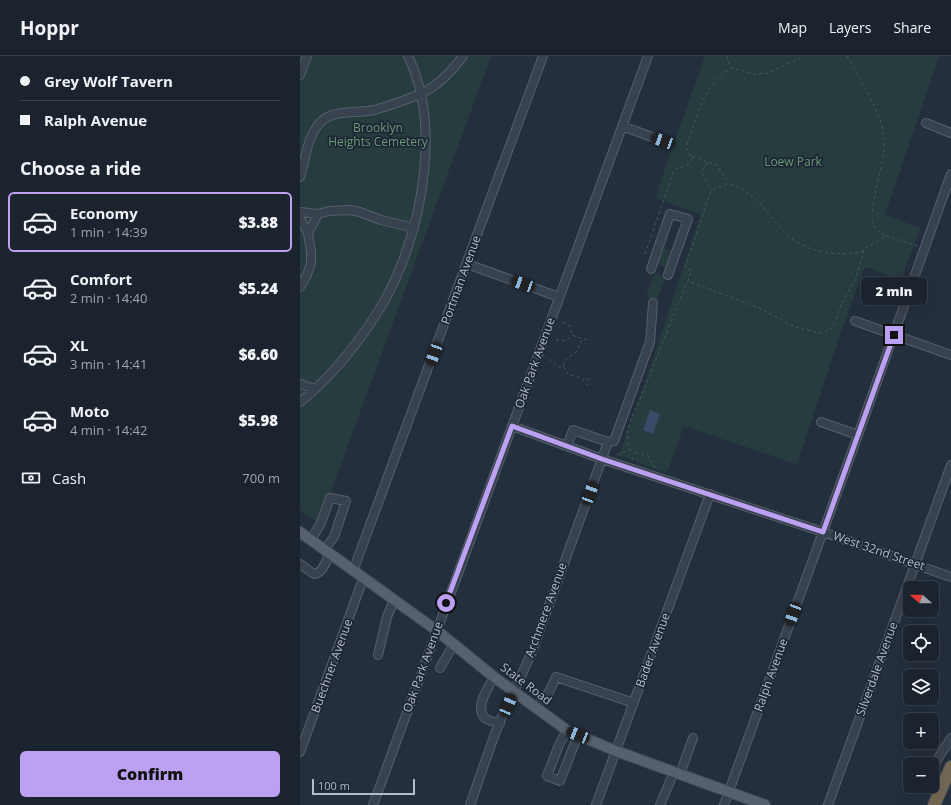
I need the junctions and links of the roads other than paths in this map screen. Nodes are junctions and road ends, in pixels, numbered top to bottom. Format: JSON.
{"nodes":[{"id":1,"x":307,"y":56,"type":"edge"},
{"id":2,"x":408,"y":56,"type":"edge"},
{"id":3,"x":464,"y":56,"type":"edge"},
{"id":4,"x":543,"y":56,"type":"edge"},
{"id":5,"x":648,"y":56,"type":"edge"},
{"id":6,"x":300,"y":75,"type":"edge"},
{"id":7,"x":422,"y":93,"type":"junction"},
{"id":8,"x":926,"y":123,"type":"dead end"},
{"id":9,"x":622,"y":126,"type":"junction"},
{"id":10,"x":951,"y":133,"type":"edge"},
{"id":11,"x":663,"y":141,"type":"dead end"},
{"id":12,"x":951,"y":174,"type":"edge"},
{"id":13,"x":300,"y":177,"type":"edge"},
{"id":14,"x":300,"y":212,"type":"edge"},
{"id":15,"x":318,"y":214,"type":"junction"},
{"id":16,"x":300,"y":219,"type":"edge"},
{"id":17,"x":414,"y":228,"type":"junction"},
{"id":18,"x":308,"y":233,"type":"junction"},
{"id":19,"x":467,"y":264,"type":"junction"},
{"id":20,"x":651,"y":269,"type":"dead end"},
{"id":21,"x":668,"y":275,"type":"dead end"},
{"id":22,"x":300,"y":287,"type":"edge"},
{"id":23,"x":559,"y":297,"type":"junction"},
{"id":24,"x":653,"y":303,"type":"dead end"},
{"id":25,"x":855,"y":321,"type":"dead end"},
{"id":26,"x":894,"y":335,"type":"junction"},
{"id":27,"x":951,"y":355,"type":"edge"},
{"id":28,"x":300,"y":384,"type":"edge"},
{"id":29,"x":315,"y":389,"type":"junction"},
{"id":30,"x":300,"y":402,"type":"edge"},
{"id":31,"x":821,"y":422,"type":"dead end"},
{"id":32,"x":512,"y":426,"type":"junction"},
{"id":33,"x":858,"y":435,"type":"junction"},
{"id":34,"x":608,"y":442,"type":"junction"},
{"id":35,"x":567,"y":446,"type":"junction"},
{"id":36,"x":602,"y":459,"type":"junction"},
{"id":37,"x":951,"y":465,"type":"edge"},
{"id":38,"x":710,"y":494,"type":"junction"},
{"id":39,"x":300,"y":532,"type":"edge"},
{"id":40,"x":823,"y":532,"type":"junction"},
{"id":41,"x":311,"y":540,"type":"junction"},
{"id":42,"x":327,"y":552,"type":"junction"},
{"id":43,"x":300,"y":564,"type":"edge"},
{"id":44,"x":915,"y":564,"type":"junction"},
{"id":45,"x":353,"y":571,"type":"junction"},
{"id":46,"x":951,"y":576,"type":"edge"},
{"id":47,"x":363,"y":579,"type":"junction"},
{"id":48,"x":394,"y":600,"type":"junction"},
{"id":49,"x":436,"y":630,"type":"junction"},
{"id":50,"x":454,"y":644,"type":"junction"},
{"id":51,"x":378,"y":655,"type":"dead end"},
{"id":52,"x":440,"y":668,"type":"dead end"},
{"id":53,"x":494,"y":677,"type":"junction"},
{"id":54,"x":513,"y":691,"type":"junction"},
{"id":55,"x":634,"y":702,"type":"junction"},
{"id":56,"x":536,"y":708,"type":"junction"},
{"id":57,"x":500,"y":723,"type":"junction"},
{"id":58,"x":567,"y":730,"type":"junction"},
{"id":59,"x":578,"y":735,"type":"junction"},
{"id":60,"x":693,"y":738,"type":"dead end"},
{"id":61,"x":951,"y":738,"type":"edge"},
{"id":62,"x":560,"y":742,"type":"junction"},
{"id":63,"x":573,"y":748,"type":"junction"},
{"id":64,"x":616,"y":751,"type":"junction"},
{"id":65,"x":300,"y":752,"type":"edge"},
{"id":66,"x":939,"y":757,"type":"edge"},
{"id":67,"x":951,"y":767,"type":"edge"},
{"id":68,"x":677,"y":773,"type":"junction"},
{"id":69,"x":729,"y":792,"type":"junction"},
{"id":70,"x":373,"y":805,"type":"edge"},
{"id":71,"x":470,"y":805,"type":"edge"},
{"id":72,"x":596,"y":805,"type":"edge"},
{"id":73,"x":660,"y":805,"type":"edge"},
{"id":74,"x":724,"y":805,"type":"edge"},
{"id":75,"x":765,"y":805,"type":"edge"},
{"id":76,"x":828,"y":805,"type":"edge"},
{"id":77,"x":934,"y":805,"type":"edge"}],
"edges":[{"from":1,"to":6,"type":"street"},
{"from":2,"to":7,"type":"street"},
{"from":3,"to":7,"type":"street"},
{"from":4,"to":19,"type":"street","name":"Portman Avenue"},
{"from":5,"to":9,"type":"street","name":"Oak Park Avenue"},
{"from":7,"to":13,"type":"street"},
{"from":7,"to":17,"type":"street"},
{"from":8,"to":10,"type":"street"},
{"from":9,"to":11,"type":"street"},
{"from":9,"to":23,"type":"street","name":"Oak Park Avenue"},
{"from":12,"to":26,"type":"street","name":"Ralph Avenue"},
{"from":14,"to":15,"type":"street"},
{"from":15,"to":17,"type":"street"},
{"from":15,"to":18,"type":"street"},
{"from":16,"to":18,"type":"street"},
{"from":17,"to":29,"type":"street"},
{"from":18,"to":22,"type":"street"},
{"from":19,"to":23,"type":"street"},
{"from":19,"to":45,"type":"street","name":"Portman Avenue"},
{"from":20,"to":21,"type":"street"},
{"from":23,"to":32,"type":"street","name":"Oak Park Avenue"},
{"from":24,"to":34,"type":"street","name":"Archmere Avenue"},
{"from":25,"to":26,"type":"street"},
{"from":26,"to":27,"type":"street"},
{"from":26,"to":33,"type":"street","name":"Ralph Avenue"},
{"from":28,"to":29,"type":"street"},
{"from":29,"to":30,"type":"street"},
{"from":31,"to":33,"type":"street"},
{"from":32,"to":35,"type":"street","name":"West 32nd Street"},
{"from":32,"to":49,"type":"street","name":"Oak Park Avenue"},
{"from":33,"to":40,"type":"street","name":"Ralph Avenue"},
{"from":34,"to":35,"type":"street"},
{"from":34,"to":36,"type":"street","name":"Archmere Avenue"},
{"from":35,"to":36,"type":"street","name":"West 32nd Street"},
{"from":36,"to":38,"type":"street","name":"West 32nd Street"},
{"from":36,"to":54,"type":"street","name":"Archmere Avenue"},
{"from":37,"to":44,"type":"street","name":"Silverdale Avenue"},
{"from":38,"to":40,"type":"street","name":"West 32nd Street"},
{"from":38,"to":55,"type":"street","name":"Bader Avenue"},
{"from":39,"to":41,"type":"main road","name":"State Road"},
{"from":40,"to":44,"type":"street","name":"West 32nd Street"},
{"from":40,"to":69,"type":"street","name":"Ralph Avenue"},
{"from":41,"to":42,"type":"main road","name":"State Road"},
{"from":41,"to":42,"type":"street"},
{"from":42,"to":43,"type":"street"},
{"from":42,"to":45,"type":"main road","name":"State Road"},
{"from":44,"to":46,"type":"street","name":"West 32nd Street"},
{"from":44,"to":76,"type":"street","name":"Silverdale Avenue"},
{"from":45,"to":47,"type":"main road","name":"State Road"},
{"from":47,"to":48,"type":"main road","name":"State Road"},
{"from":47,"to":65,"type":"street","name":"Buechner Avenue"},
{"from":48,"to":49,"type":"main road","name":"State Road"},
{"from":48,"to":51,"type":"street"},
{"from":49,"to":50,"type":"main road","name":"State Road"},
{"from":49,"to":70,"type":"street","name":"Oak Park Avenue"},
{"from":50,"to":52,"type":"street"},
{"from":50,"to":53,"type":"main road","name":"State Road"},
{"from":53,"to":54,"type":"main road","name":"State Road"},
{"from":53,"to":57,"type":"street"},
{"from":54,"to":56,"type":"main road","name":"State Road"},
{"from":54,"to":57,"type":"street","name":"Archmere Avenue"},
{"from":55,"to":56,"type":"street"},
{"from":55,"to":64,"type":"street","name":"Bader Avenue"},
{"from":56,"to":58,"type":"main road","name":"State Road"},
{"from":57,"to":71,"type":"street","name":"Archmere Avenue"},
{"from":58,"to":59,"type":"main road","name":"State Road"},
{"from":58,"to":62,"type":"street"},
{"from":59,"to":63,"type":"street"},
{"from":59,"to":64,"type":"main road","name":"State Road"},
{"from":60,"to":68,"type":"street"},
{"from":61,"to":66,"type":"street"},
{"from":62,"to":63,"type":"street"},
{"from":62,"to":63,"type":"street"},
{"from":64,"to":68,"type":"main road","name":"State Road"},
{"from":64,"to":72,"type":"street","name":"Bader Avenue"},
{"from":67,"to":77,"type":"highway"},
{"from":68,"to":69,"type":"main road","name":"State Road"},
{"from":68,"to":73,"type":"street"},
{"from":69,"to":74,"type":"street","name":"Ralph Avenue"},
{"from":69,"to":75,"type":"main road","name":"State Road"}]}
